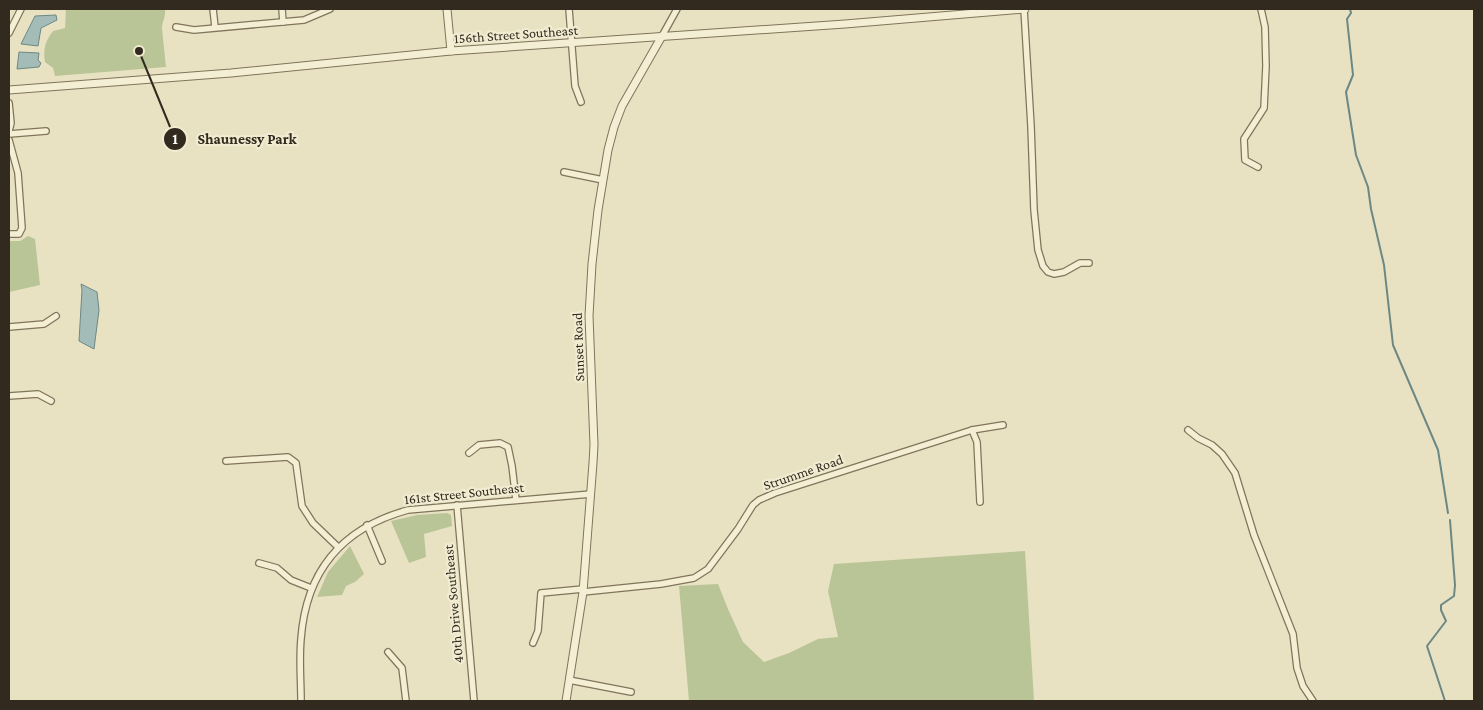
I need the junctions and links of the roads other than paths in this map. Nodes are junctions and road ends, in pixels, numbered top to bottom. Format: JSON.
{"nodes":[{"id":1,"x":21,"y":9,"type":"edge"},
{"id":2,"x":213,"y":9,"type":"edge"},
{"id":3,"x":282,"y":9,"type":"edge"},
{"id":4,"x":330,"y":9,"type":"edge"},
{"id":5,"x":447,"y":9,"type":"edge"},
{"id":6,"x":569,"y":9,"type":"edge"},
{"id":7,"x":677,"y":9,"type":"edge"},
{"id":8,"x":1024,"y":9,"type":"edge"},
{"id":9,"x":1261,"y":9,"type":"edge"},
{"id":10,"x":283,"y":22,"type":"junction"},
{"id":11,"x":176,"y":27,"type":"dead end"},
{"id":12,"x":214,"y":27,"type":"junction"},
{"id":13,"x":9,"y":33,"type":"edge"},
{"id":14,"x":662,"y":36,"type":"junction"},
{"id":15,"x":572,"y":43,"type":"junction"},
{"id":16,"x":451,"y":51,"type":"junction"},
{"id":17,"x":9,"y":90,"type":"edge"},
{"id":18,"x":581,"y":102,"type":"dead end"},
{"id":19,"x":9,"y":103,"type":"edge"},
{"id":20,"x":46,"y":131,"type":"dead end"},
{"id":21,"x":9,"y":132,"type":"edge"},
{"id":22,"x":9,"y":140,"type":"edge"},
{"id":23,"x":1258,"y":167,"type":"dead end"},
{"id":24,"x":564,"y":172,"type":"dead end"},
{"id":25,"x":603,"y":180,"type":"junction"},
{"id":26,"x":9,"y":234,"type":"edge"},
{"id":27,"x":1089,"y":263,"type":"dead end"},
{"id":28,"x":56,"y":316,"type":"dead end"},
{"id":29,"x":9,"y":327,"type":"edge"},
{"id":30,"x":9,"y":396,"type":"edge"},
{"id":31,"x":51,"y":401,"type":"dead end"},
{"id":32,"x":1003,"y":425,"type":"dead end"},
{"id":33,"x":972,"y":430,"type":"junction"},
{"id":34,"x":1188,"y":430,"type":"dead end"},
{"id":35,"x":469,"y":452,"type":"dead end"},
{"id":36,"x":226,"y":461,"type":"dead end"},
{"id":37,"x":591,"y":494,"type":"junction"},
{"id":38,"x":516,"y":500,"type":"junction"},
{"id":39,"x":980,"y":502,"type":"dead end"},
{"id":40,"x":457,"y":505,"type":"junction"},
{"id":41,"x":367,"y":525,"type":"junction"},
{"id":42,"x":338,"y":547,"type":"junction"},
{"id":43,"x":382,"y":561,"type":"dead end"},
{"id":44,"x":259,"y":563,"type":"dead end"},
{"id":45,"x":311,"y":588,"type":"junction"},
{"id":46,"x":583,"y":590,"type":"junction"},
{"id":47,"x":533,"y":643,"type":"dead end"},
{"id":48,"x":388,"y":652,"type":"dead end"},
{"id":49,"x":569,"y":680,"type":"junction"},
{"id":50,"x":631,"y":692,"type":"dead end"},
{"id":51,"x":301,"y":701,"type":"edge"},
{"id":52,"x":406,"y":701,"type":"edge"},
{"id":53,"x":474,"y":701,"type":"edge"},
{"id":54,"x":566,"y":701,"type":"edge"},
{"id":55,"x":1313,"y":701,"type":"edge"}],
"edges":[{"from":1,"to":13,"type":"street"},
{"from":2,"to":12,"type":"street"},
{"from":3,"to":10,"type":"street"},
{"from":4,"to":10,"type":"street"},
{"from":5,"to":16,"type":"street"},
{"from":6,"to":15,"type":"street"},
{"from":7,"to":14,"type":"street","name":"Sunset Road"},
{"from":8,"to":14,"type":"street","name":"156th Street Southeast"},
{"from":8,"to":27,"type":"street"},
{"from":9,"to":23,"type":"street"},
{"from":10,"to":12,"type":"street"},
{"from":11,"to":12,"type":"street"},
{"from":14,"to":15,"type":"street","name":"156th Street Southeast"},
{"from":14,"to":25,"type":"street","name":"Sunset Road"},
{"from":15,"to":16,"type":"street","name":"156th Street Southeast"},
{"from":15,"to":18,"type":"street"},
{"from":16,"to":17,"type":"street","name":"156th Street Southeast"},
{"from":19,"to":21,"type":"street"},
{"from":20,"to":21,"type":"street"},
{"from":22,"to":26,"type":"street"},
{"from":24,"to":25,"type":"street"},
{"from":25,"to":37,"type":"street","name":"Sunset Road"},
{"from":28,"to":29,"type":"street"},
{"from":30,"to":31,"type":"street"},
{"from":32,"to":33,"type":"street","name":"Strumme Road"},
{"from":33,"to":39,"type":"street"},
{"from":33,"to":46,"type":"street","name":"Strumme Road"},
{"from":34,"to":55,"type":"street"},
{"from":35,"to":38,"type":"street"},
{"from":36,"to":42,"type":"street"},
{"from":37,"to":38,"type":"street","name":"161st Street Southeast"},
{"from":37,"to":46,"type":"street","name":"Sunset Road"},
{"from":38,"to":40,"type":"street","name":"161st Street Southeast"},
{"from":40,"to":41,"type":"street","name":"161st Street Southeast"},
{"from":40,"to":53,"type":"street","name":"40th Drive Southeast"},
{"from":41,"to":42,"type":"street","name":"161st Street Southeast"},
{"from":41,"to":43,"type":"street"},
{"from":42,"to":45,"type":"street","name":"161st Street Southeast"},
{"from":44,"to":45,"type":"street"},
{"from":45,"to":51,"type":"street","name":"161st Street Southeast"},
{"from":46,"to":47,"type":"street","name":"Strumme Road"},
{"from":46,"to":49,"type":"street","name":"Sunset Road"},
{"from":48,"to":52,"type":"street"},
{"from":49,"to":50,"type":"street"},
{"from":49,"to":54,"type":"street","name":"Sunset Road"}]}
